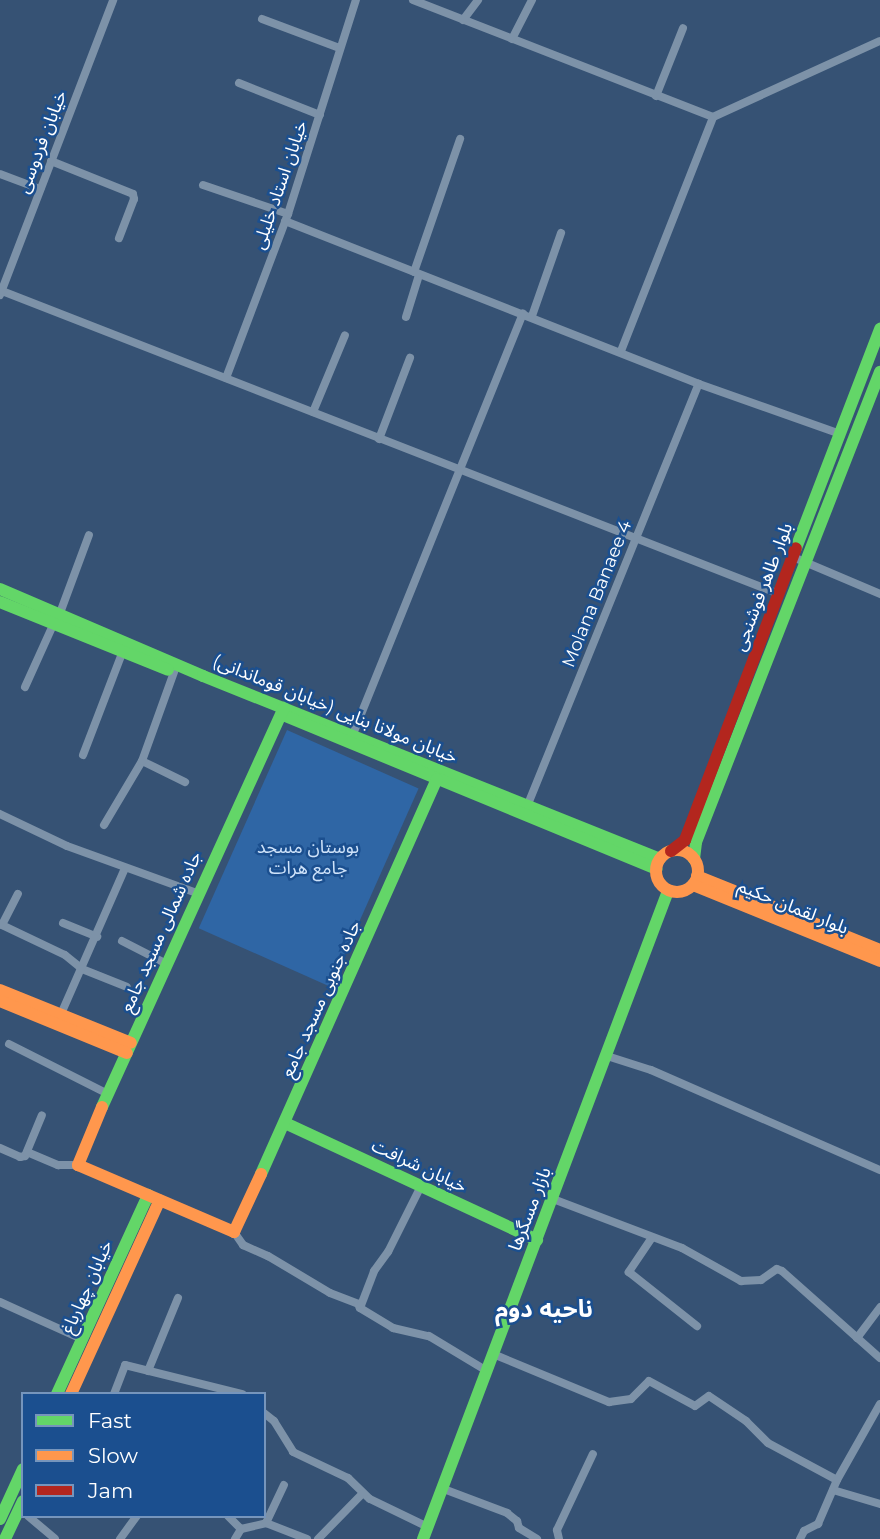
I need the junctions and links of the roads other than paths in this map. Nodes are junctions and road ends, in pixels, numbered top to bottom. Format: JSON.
{"nodes":[{"id":1,"x":113,"y":0,"type":"edge"},
{"id":2,"x":356,"y":0,"type":"edge"},
{"id":3,"x":413,"y":0,"type":"edge"},
{"id":4,"x":478,"y":0,"type":"edge"},
{"id":5,"x":532,"y":0,"type":"edge"},
{"id":6,"x":262,"y":19,"type":"dead end"},
{"id":7,"x":463,"y":20,"type":"junction"},
{"id":8,"x":683,"y":28,"type":"dead end"},
{"id":9,"x":512,"y":39,"type":"junction"},
{"id":10,"x":880,"y":41,"type":"edge"},
{"id":11,"x":339,"y":48,"type":"junction"},
{"id":12,"x":239,"y":83,"type":"dead end"},
{"id":13,"x":656,"y":96,"type":"junction"},
{"id":14,"x":320,"y":115,"type":"junction"},
{"id":15,"x":713,"y":117,"type":"junction"},
{"id":16,"x":460,"y":139,"type":"dead end"},
{"id":17,"x":51,"y":161,"type":"junction"},
{"id":18,"x":0,"y":174,"type":"edge"},
{"id":19,"x":203,"y":185,"type":"dead end"},
{"id":20,"x":40,"y":189,"type":"junction"},
{"id":21,"x":286,"y":218,"type":"junction"},
{"id":22,"x":561,"y":233,"type":"dead end"},
{"id":23,"x":119,"y":238,"type":"dead end"},
{"id":24,"x":4,"y":271,"type":"edge"},
{"id":25,"x":417,"y":274,"type":"junction"},
{"id":26,"x":1,"y":293,"type":"edge"},
{"id":27,"x":528,"y":315,"type":"junction"},
{"id":28,"x":406,"y":317,"type":"dead end"},
{"id":29,"x":880,"y":329,"type":"edge"},
{"id":30,"x":345,"y":335,"type":"dead end"},
{"id":31,"x":621,"y":351,"type":"junction"},
{"id":32,"x":410,"y":358,"type":"dead end"},
{"id":33,"x":880,"y":372,"type":"edge"},
{"id":34,"x":226,"y":378,"type":"junction"},
{"id":35,"x":699,"y":384,"type":"junction"},
{"id":36,"x":313,"y":412,"type":"junction"},
{"id":37,"x":840,"y":434,"type":"junction"},
{"id":38,"x":379,"y":439,"type":"junction"},
{"id":39,"x":459,"y":470,"type":"junction"},
{"id":40,"x":89,"y":535,"type":"dead end"},
{"id":41,"x":637,"y":539,"type":"junction"},
{"id":42,"x":793,"y":557,"type":"junction"},
{"id":43,"x":806,"y":565,"type":"junction"},
{"id":44,"x":0,"y":589,"type":"edge"},
{"id":45,"x":779,"y":594,"type":"junction"},
{"id":46,"x":880,"y":594,"type":"edge"},
{"id":47,"x":0,"y":602,"type":"edge"},
{"id":48,"x":57,"y":619,"type":"junction"},
{"id":49,"x":122,"y":651,"type":"junction"},
{"id":50,"x":174,"y":672,"type":"junction"},
{"id":51,"x":25,"y":687,"type":"dead end"},
{"id":52,"x":282,"y":711,"type":"junction"},
{"id":53,"x":351,"y":739,"type":"junction"},
{"id":54,"x":83,"y":754,"type":"dead end"},
{"id":55,"x":142,"y":761,"type":"junction"},
{"id":56,"x":437,"y":779,"type":"junction"},
{"id":57,"x":185,"y":782,"type":"dead end"},
{"id":58,"x":526,"y":810,"type":"junction"},
{"id":59,"x":0,"y":814,"type":"edge"},
{"id":60,"x":104,"y":825,"type":"dead end"},
{"id":61,"x":671,"y":851,"type":"junction"},
{"id":62,"x":694,"y":859,"type":"junction"},
{"id":63,"x":658,"y":864,"type":"junction"},
{"id":64,"x":125,"y":867,"type":"junction"},
{"id":65,"x":695,"y":880,"type":"junction"},
{"id":66,"x":668,"y":891,"type":"junction"},
{"id":67,"x":197,"y":893,"type":"junction"},
{"id":68,"x":18,"y":894,"type":"dead end"},
{"id":69,"x":63,"y":923,"type":"dead end"},
{"id":70,"x":1,"y":925,"type":"edge"},
{"id":71,"x":97,"y":937,"type":"junction"},
{"id":72,"x":122,"y":942,"type":"dead end"},
{"id":73,"x":880,"y":950,"type":"edge"},
{"id":74,"x":880,"y":961,"type":"edge"},
{"id":75,"x":167,"y":964,"type":"junction"},
{"id":76,"x":82,"y":969,"type":"junction"},
{"id":77,"x":127,"y":987,"type":"dead end"},
{"id":78,"x":0,"y":990,"type":"edge"},
{"id":79,"x":0,"y":1001,"type":"edge"},
{"id":80,"x":61,"y":1014,"type":"junction"},
{"id":81,"x":9,"y":1044,"type":"dead end"},
{"id":82,"x":129,"y":1048,"type":"junction"},
{"id":83,"x":607,"y":1056,"type":"junction"},
{"id":84,"x":108,"y":1094,"type":"junction"},
{"id":85,"x":42,"y":1115,"type":"dead end"},
{"id":86,"x":285,"y":1123,"type":"junction"},
{"id":87,"x":0,"y":1148,"type":"edge"},
{"id":88,"x":27,"y":1152,"type":"junction"},
{"id":89,"x":78,"y":1165,"type":"junction"},
{"id":90,"x":880,"y":1170,"type":"edge"},
{"id":91,"x":421,"y":1186,"type":"junction"},
{"id":92,"x":154,"y":1198,"type":"junction"},
{"id":93,"x":553,"y":1199,"type":"junction"},
{"id":94,"x":234,"y":1232,"type":"junction"},
{"id":95,"x":651,"y":1239,"type":"junction"},
{"id":96,"x":537,"y":1240,"type":"junction"},
{"id":97,"x":178,"y":1298,"type":"dead end"},
{"id":98,"x":0,"y":1302,"type":"edge"},
{"id":99,"x":880,"y":1307,"type":"edge"},
{"id":100,"x":360,"y":1308,"type":"junction"},
{"id":101,"x":696,"y":1326,"type":"dead end"},
{"id":102,"x":857,"y":1338,"type":"junction"},
{"id":103,"x":82,"y":1339,"type":"junction"},
{"id":104,"x":493,"y":1354,"type":"junction"},
{"id":105,"x":880,"y":1358,"type":"edge"},
{"id":106,"x":148,"y":1371,"type":"junction"},
{"id":107,"x":487,"y":1371,"type":"junction"},
{"id":108,"x":58,"y":1392,"type":"edge"},
{"id":109,"x":72,"y":1392,"type":"edge"},
{"id":110,"x":115,"y":1392,"type":"edge"},
{"id":111,"x":234,"y":1392,"type":"edge"},
{"id":112,"x":880,"y":1404,"type":"edge"},
{"id":113,"x":266,"y":1415,"type":"edge"},
{"id":114,"x":593,"y":1454,"type":"dead end"},
{"id":115,"x":21,"y":1473,"type":"edge"},
{"id":116,"x":838,"y":1479,"type":"junction"},
{"id":117,"x":284,"y":1485,"type":"dead end"},
{"id":118,"x":441,"y":1488,"type":"junction"},
{"id":119,"x":833,"y":1490,"type":"junction"},
{"id":120,"x":363,"y":1493,"type":"junction"},
{"id":121,"x":880,"y":1504,"type":"edge"},
{"id":122,"x":21,"y":1513,"type":"edge"},
{"id":123,"x":32,"y":1518,"type":"edge"},
{"id":124,"x":136,"y":1518,"type":"edge"},
{"id":125,"x":230,"y":1518,"type":"edge"},
{"id":126,"x":0,"y":1519,"type":"edge"},
{"id":127,"x":266,"y":1523,"type":"junction"},
{"id":128,"x":241,"y":1529,"type":"junction"},
{"id":129,"x":426,"y":1533,"type":"edge"},
{"id":130,"x":5,"y":1539,"type":"edge"},
{"id":131,"x":55,"y":1539,"type":"edge"},
{"id":132,"x":120,"y":1539,"type":"edge"},
{"id":133,"x":234,"y":1539,"type":"edge"},
{"id":134,"x":307,"y":1539,"type":"edge"},
{"id":135,"x":318,"y":1539,"type":"edge"},
{"id":136,"x":537,"y":1539,"type":"edge"},
{"id":137,"x":559,"y":1539,"type":"edge"},
{"id":138,"x":800,"y":1539,"type":"edge"}],
"edges":[{"from":1,"to":17,"type":"street","name":"خیابان فردوسی"},
{"from":2,"to":11,"type":"street","name":"خیابان استاد خلیلی"},
{"from":3,"to":7,"type":"street"},
{"from":4,"to":7,"type":"street"},
{"from":5,"to":9,"type":"street"},
{"from":6,"to":11,"type":"street"},
{"from":7,"to":9,"type":"street"},
{"from":8,"to":13,"type":"street"},
{"from":9,"to":13,"type":"street"},
{"from":10,"to":15,"type":"street"},
{"from":11,"to":14,"type":"street","name":"خیابان استاد خلیلی"},
{"from":12,"to":14,"type":"street"},
{"from":13,"to":15,"type":"street"},
{"from":14,"to":21,"type":"street","name":"خیابان استاد خلیلی"},
{"from":15,"to":31,"type":"street"},
{"from":16,"to":25,"type":"street"},
{"from":17,"to":20,"type":"street","name":"خیابان فردوسی"},
{"from":17,"to":23,"type":"street"},
{"from":18,"to":20,"type":"street"},
{"from":19,"to":21,"type":"street"},
{"from":20,"to":24,"type":"street","name":"خیابان فردوسی"},
{"from":21,"to":25,"type":"street"},
{"from":21,"to":34,"type":"street","name":"خیابان استاد خلیلی"},
{"from":22,"to":27,"type":"street"},
{"from":24,"to":26,"type":"street","name":"خیابان فردوسی"},
{"from":25,"to":27,"type":"street"},
{"from":25,"to":28,"type":"street"},
{"from":26,"to":34,"type":"street"},
{"from":27,"to":31,"type":"street"},
{"from":27,"to":39,"type":"street"},
{"from":29,"to":37,"type":"street","name":"بلوار طاهر فوشنجی"},
{"from":30,"to":36,"type":"street"},
{"from":31,"to":35,"type":"street"},
{"from":32,"to":38,"type":"street"},
{"from":33,"to":43,"type":"street","name":"بلوار طاهر فوشنجی"},
{"from":34,"to":36,"type":"street"},
{"from":35,"to":37,"type":"street"},
{"from":35,"to":41,"type":"street","name":"Molana Banaee 4"},
{"from":36,"to":38,"type":"street"},
{"from":37,"to":42,"type":"street","name":"بلوار طاهر فوشنجی"},
{"from":38,"to":39,"type":"street"},
{"from":39,"to":41,"type":"street"},
{"from":39,"to":53,"type":"street"},
{"from":40,"to":48,"type":"street"},
{"from":41,"to":45,"type":"street"},
{"from":41,"to":58,"type":"street","name":"Molana Banaee 4"},
{"from":42,"to":43,"type":"street"},
{"from":42,"to":45,"type":"street","name":"بلوار طاهر فوشنجی"},
{"from":43,"to":46,"type":"street"},
{"from":43,"to":62,"type":"street","name":"بلوار طاهر فوشنجی"},
{"from":44,"to":48,"type":"street","name":"خیابان مولانا بنایی (خیابان قوماندانی)"},
{"from":45,"to":61,"type":"street","name":"بلوار طاهر فوشنجی"},
{"from":47,"to":48,"type":"street","name":"خیابان مولانا بنایی (خیابان قوماندانی)"},
{"from":48,"to":49,"type":"street","name":"خیابان مولانا بنایی (خیابان قوماندانی)"},
{"from":48,"to":51,"type":"street"},
{"from":48,"to":52,"type":"street","name":"خیابان مولانا بنایی (خیابان قوماندانی)"},
{"from":49,"to":50,"type":"street","name":"خیابان مولانا بنایی (خیابان قوماندانی)"},
{"from":49,"to":54,"type":"street"},
{"from":50,"to":52,"type":"street","name":"خیابان مولانا بنایی (خیابان قوماندانی)"},
{"from":50,"to":55,"type":"street"},
{"from":52,"to":53,"type":"street","name":"خیابان مولانا بنایی (خیابان قوماندانی)"},
{"from":52,"to":67,"type":"street","name":"جاده شمالی مسجد جامع"},
{"from":53,"to":56,"type":"street","name":"خیابان مولانا بنایی (خیابان قوماندانی)"},
{"from":53,"to":58,"type":"street","name":"خیابان مولانا بنایی (خیابان قوماندانی)"},
{"from":55,"to":57,"type":"street"},
{"from":55,"to":60,"type":"street"},
{"from":56,"to":58,"type":"street","name":"خیابان مولانا بنایی (خیابان قوماندانی)"},
{"from":56,"to":86,"type":"street","name":"جاده جنوبی مسجد جامع"},
{"from":58,"to":63,"type":"street","name":"خیابان مولانا بنایی (خیابان قوماندانی)"},
{"from":59,"to":64,"type":"street"},
{"from":61,"to":62,"type":"street"},
{"from":61,"to":63,"type":"street"},
{"from":62,"to":65,"type":"street"},
{"from":63,"to":66,"type":"street"},
{"from":64,"to":67,"type":"street"},
{"from":64,"to":71,"type":"street"},
{"from":65,"to":66,"type":"street"},
{"from":65,"to":73,"type":"street","name":"بلوار لقمان حکیم"},
{"from":65,"to":74,"type":"street","name":"بلوار لقمان حکیم"},
{"from":66,"to":83,"type":"street","name":"بازار مسگرها"},
{"from":67,"to":75,"type":"street","name":"جاده شمالی مسجد جامع"},
{"from":68,"to":70,"type":"street"},
{"from":69,"to":71,"type":"street"},
{"from":70,"to":76,"type":"street"},
{"from":71,"to":76,"type":"street"},
{"from":72,"to":75,"type":"street"},
{"from":75,"to":82,"type":"street","name":"جاده شمالی مسجد جامع"},
{"from":76,"to":77,"type":"street"},
{"from":76,"to":80,"type":"street"},
{"from":78,"to":80,"type":"street"},
{"from":79,"to":82,"type":"street"},
{"from":80,"to":82,"type":"street"},
{"from":81,"to":84,"type":"street"},
{"from":82,"to":84,"type":"street","name":"جاده شمالی مسجد جامع"},
{"from":83,"to":90,"type":"street"},
{"from":83,"to":93,"type":"street","name":"بازار مسگرها"},
{"from":84,"to":89,"type":"street","name":"جاده شمالی مسجد جامع"},
{"from":85,"to":88,"type":"street"},
{"from":86,"to":91,"type":"street","name":"خیابان شرافت"},
{"from":86,"to":94,"type":"street","name":"جاده جنوبی مسجد جامع"},
{"from":87,"to":88,"type":"street"},
{"from":88,"to":89,"type":"street"},
{"from":89,"to":92,"type":"street"},
{"from":91,"to":96,"type":"street","name":"خیابان شرافت"},
{"from":91,"to":100,"type":"street"},
{"from":92,"to":94,"type":"street"},
{"from":92,"to":103,"type":"street","name":"خیابان چهارباغ"},
{"from":92,"to":109,"type":"street","name":"خیابان چهارباغ"},
{"from":93,"to":95,"type":"street"},
{"from":93,"to":96,"type":"street","name":"بازار مسگرها"},
{"from":94,"to":100,"type":"street"},
{"from":95,"to":101,"type":"street"},
{"from":95,"to":102,"type":"street"},
{"from":96,"to":104,"type":"street","name":"بازار مسگرها"},
{"from":97,"to":106,"type":"street"},
{"from":98,"to":103,"type":"street"},
{"from":99,"to":102,"type":"street"},
{"from":100,"to":107,"type":"street"},
{"from":102,"to":105,"type":"street"},
{"from":103,"to":108,"type":"street","name":"خیابان چهارباغ"},
{"from":104,"to":107,"type":"street","name":"بازار مسگرها"},
{"from":104,"to":116,"type":"street"},
{"from":106,"to":110,"type":"street"},
{"from":106,"to":111,"type":"street"},
{"from":107,"to":118,"type":"street","name":"بازار مسگرها"},
{"from":112,"to":116,"type":"street"},
{"from":113,"to":120,"type":"street"},
{"from":114,"to":137,"type":"street"},
{"from":115,"to":126,"type":"street"},
{"from":116,"to":119,"type":"street"},
{"from":117,"to":127,"type":"street"},
{"from":118,"to":129,"type":"street","name":"بازار مسگرها"},
{"from":118,"to":136,"type":"street"},
{"from":119,"to":121,"type":"street"},
{"from":119,"to":138,"type":"street"},
{"from":120,"to":129,"type":"street"},
{"from":120,"to":135,"type":"street"},
{"from":122,"to":130,"type":"street"},
{"from":123,"to":131,"type":"street"},
{"from":124,"to":132,"type":"street"},
{"from":125,"to":128,"type":"street"},
{"from":127,"to":128,"type":"street"},
{"from":127,"to":134,"type":"street"},
{"from":128,"to":133,"type":"street"}]}
